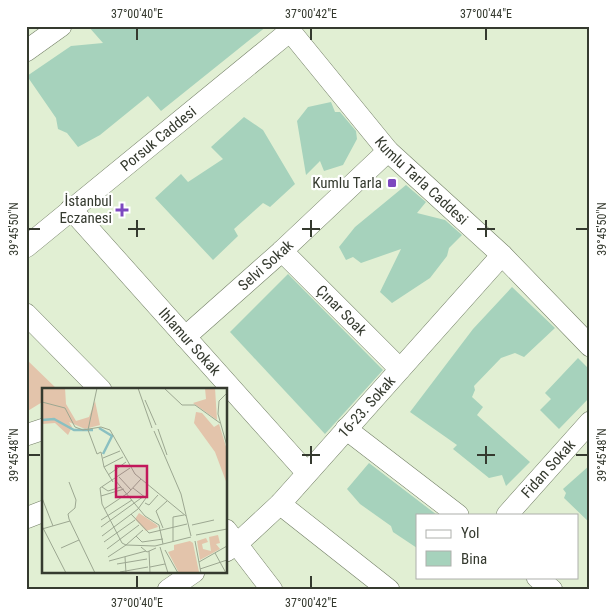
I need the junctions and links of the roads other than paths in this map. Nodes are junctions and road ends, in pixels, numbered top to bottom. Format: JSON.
{"nodes":[{"id":1,"x":61,"y":26,"type":"edge"},
{"id":2,"x":288,"y":28,"type":"edge"},
{"id":3,"x":26,"y":51,"type":"edge"},
{"id":4,"x":388,"y":151,"type":"junction"},
{"id":5,"x":72,"y":209,"type":"junction"},
{"id":6,"x":26,"y":247,"type":"edge"},
{"id":7,"x":282,"y":252,"type":"junction"},
{"id":8,"x":502,"y":255,"type":"junction"},
{"id":9,"x":26,"y":314,"type":"edge"},
{"id":10,"x":185,"y":337,"type":"junction"},
{"id":11,"x":590,"y":346,"type":"edge"},
{"id":12,"x":400,"y":369,"type":"junction"},
{"id":13,"x":99,"y":388,"type":"edge"},
{"id":14,"x":590,"y":422,"type":"edge"},
{"id":15,"x":346,"y":429,"type":"junction"},
{"id":16,"x":42,"y":430,"type":"edge"},
{"id":17,"x":26,"y":435,"type":"edge"},
{"id":18,"x":307,"y":473,"type":"junction"},
{"id":19,"x":280,"y":504,"type":"junction"},
{"id":20,"x":42,"y":512,"type":"edge"},
{"id":21,"x":457,"y":514,"type":"edge"},
{"id":22,"x":508,"y":514,"type":"edge"},
{"id":23,"x":26,"y":518,"type":"edge"},
{"id":24,"x":230,"y":541,"type":"edge"},
{"id":25,"x":191,"y":574,"type":"edge"},
{"id":26,"x":538,"y":578,"type":"edge"},
{"id":27,"x":168,"y":590,"type":"edge"},
{"id":28,"x":272,"y":590,"type":"edge"},
{"id":29,"x":389,"y":590,"type":"edge"},
{"id":30,"x":552,"y":590,"type":"edge"}],
"edges":[{"from":1,"to":3,"type":"street"},
{"from":2,"to":4,"type":"street","name":"Kumlu Tarla Caddesi"},
{"from":2,"to":5,"type":"street","name":"Porsuk Caddesi"},
{"from":4,"to":7,"type":"street","name":"Selvi Sokak"},
{"from":4,"to":8,"type":"street","name":"Kumlu Tarla Caddesi"},
{"from":5,"to":6,"type":"street","name":"Porsuk Caddesi"},
{"from":5,"to":10,"type":"street","name":"Ihlamur Sokak"},
{"from":7,"to":10,"type":"street","name":"Selvi Sokak"},
{"from":7,"to":12,"type":"street","name":"Çınar Soak"},
{"from":8,"to":11,"type":"street","name":"Kumlu Tarla Caddesi"},
{"from":8,"to":12,"type":"street","name":"16-23. Sokak"},
{"from":9,"to":13,"type":"street"},
{"from":10,"to":18,"type":"street","name":"Ihlamur Sokak"},
{"from":12,"to":15,"type":"street","name":"16-23. Sokak"},
{"from":14,"to":22,"type":"street","name":"Fidan Sokak"},
{"from":15,"to":18,"type":"street","name":"16-23. Sokak"},
{"from":15,"to":21,"type":"street"},
{"from":16,"to":17,"type":"street"},
{"from":18,"to":19,"type":"street","name":"16-23. Sokak"},
{"from":19,"to":24,"type":"street","name":"16-23. Sokak"},
{"from":19,"to":29,"type":"street"},
{"from":20,"to":23,"type":"street"},
{"from":24,"to":28,"type":"street"},
{"from":25,"to":27,"type":"street"},
{"from":26,"to":30,"type":"street"}]}
